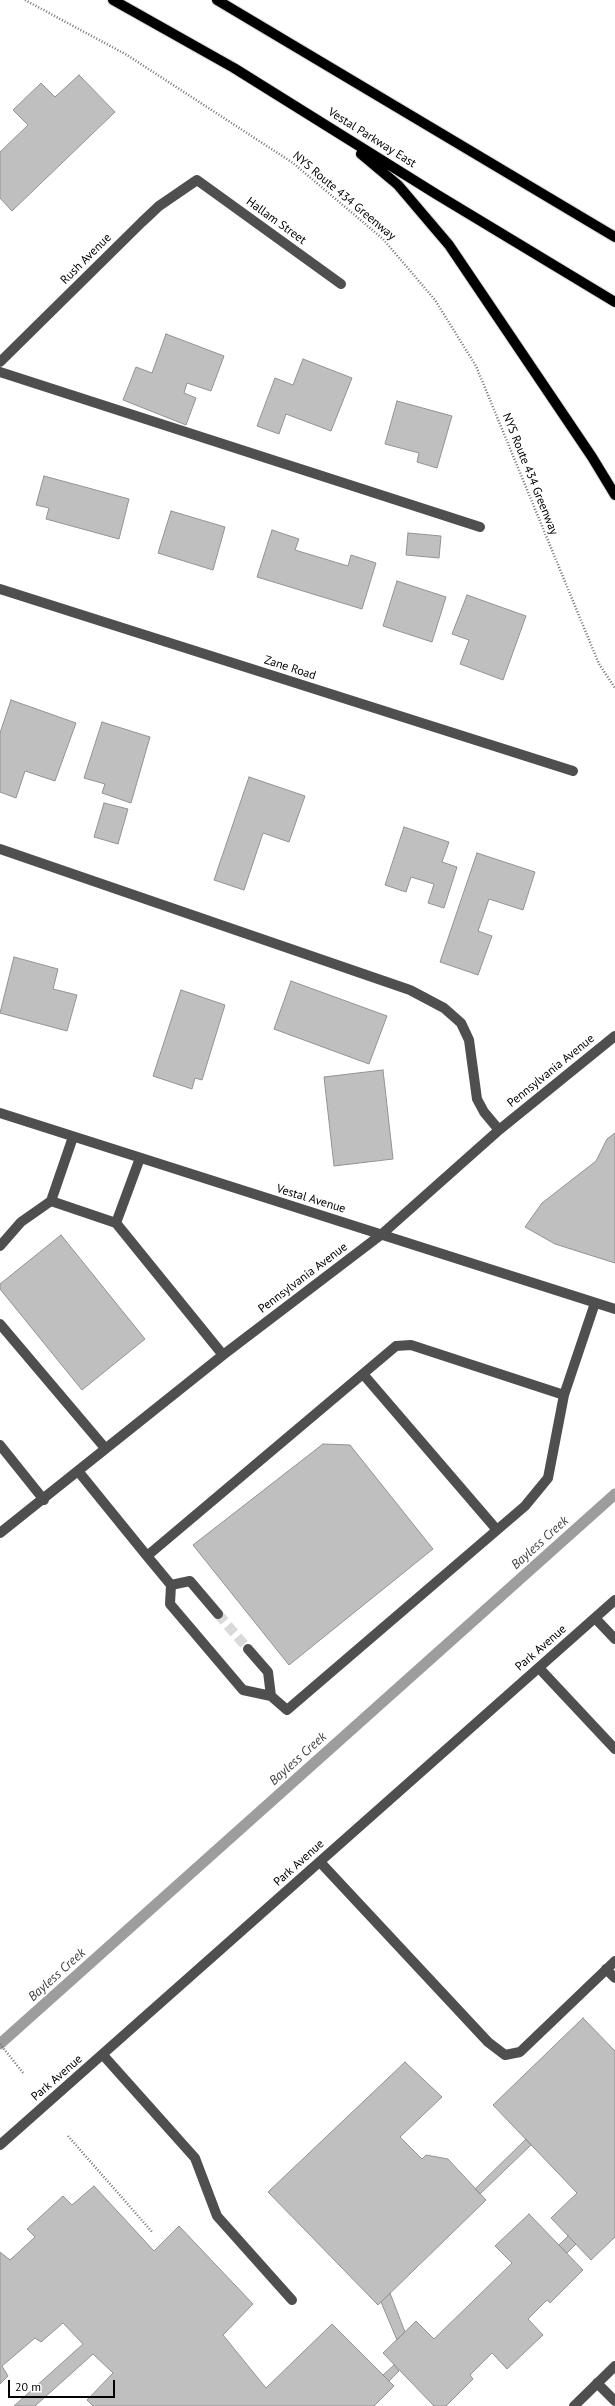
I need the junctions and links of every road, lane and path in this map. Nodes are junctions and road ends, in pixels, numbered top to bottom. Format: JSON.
{"nodes":[{"id":1,"x":25,"y":0,"type":"edge"},
{"id":2,"x":113,"y":0,"type":"edge"},
{"id":3,"x":217,"y":0,"type":"edge"},
{"id":4,"x":300,"y":109,"type":"junction"},
{"id":5,"x":196,"y":180,"type":"joint"},
{"id":6,"x":615,"y":237,"type":"edge"},
{"id":7,"x":341,"y":284,"type":"dead end"},
{"id":8,"x":615,"y":302,"type":"edge"},
{"id":9,"x":0,"y":362,"type":"edge"},
{"id":10,"x":0,"y":372,"type":"edge"},
{"id":11,"x":615,"y":496,"type":"edge"},
{"id":12,"x":480,"y":527,"type":"dead end"},
{"id":13,"x":0,"y":589,"type":"edge"},
{"id":14,"x":615,"y":688,"type":"edge"},
{"id":15,"x":573,"y":771,"type":"dead end"},
{"id":16,"x":0,"y":849,"type":"edge"},
{"id":17,"x":615,"y":1036,"type":"edge"},
{"id":18,"x":0,"y":1113,"type":"edge"},
{"id":19,"x":499,"y":1130,"type":"junction"},
{"id":20,"x":73,"y":1137,"type":"junction"},
{"id":21,"x":140,"y":1158,"type":"junction"},
{"id":22,"x":51,"y":1201,"type":"junction"},
{"id":23,"x":116,"y":1224,"type":"junction"},
{"id":24,"x":382,"y":1234,"type":"junction"},
{"id":25,"x":0,"y":1246,"type":"edge"},
{"id":26,"x":595,"y":1303,"type":"junction"},
{"id":27,"x":615,"y":1309,"type":"edge"},
{"id":28,"x":0,"y":1324,"type":"edge"},
{"id":29,"x":223,"y":1355,"type":"junction"},
{"id":30,"x":363,"y":1374,"type":"junction"},
{"id":31,"x":564,"y":1395,"type":"junction"},
{"id":32,"x":0,"y":1445,"type":"edge"},
{"id":33,"x":105,"y":1448,"type":"junction"},
{"id":34,"x":78,"y":1471,"type":"junction"},
{"id":35,"x":44,"y":1500,"type":"junction"},
{"id":36,"x":497,"y":1530,"type":"junction"},
{"id":37,"x":0,"y":1533,"type":"edge"},
{"id":38,"x":146,"y":1556,"type":"junction"},
{"id":39,"x":171,"y":1585,"type":"junction"},
{"id":40,"x":615,"y":1600,"type":"edge"},
{"id":41,"x":218,"y":1614,"type":"tunnel mouth"},
{"id":42,"x":595,"y":1618,"type":"junction"},
{"id":43,"x":615,"y":1639,"type":"edge"},
{"id":44,"x":248,"y":1649,"type":"tunnel mouth"},
{"id":45,"x":539,"y":1668,"type":"junction"},
{"id":46,"x":271,"y":1696,"type":"junction"},
{"id":47,"x":615,"y":1749,"type":"edge"},
{"id":48,"x":320,"y":1862,"type":"junction"},
{"id":49,"x":615,"y":1961,"type":"edge"},
{"id":50,"x":606,"y":1969,"type":"junction"},
{"id":51,"x":615,"y":1978,"type":"edge"},
{"id":52,"x":0,"y":2044,"type":"edge"},
{"id":53,"x":103,"y":2055,"type":"junction"},
{"id":54,"x":24,"y":2074,"type":"dead end"},
{"id":55,"x":68,"y":2136,"type":"dead end"},
{"id":56,"x":0,"y":2145,"type":"edge"},
{"id":57,"x":153,"y":2233,"type":"dead end"},
{"id":58,"x":292,"y":2300,"type":"dead end"},
{"id":59,"x":615,"y":2366,"type":"edge"},
{"id":60,"x":597,"y":2383,"type":"junction"},
{"id":61,"x":615,"y":2401,"type":"edge"},
{"id":62,"x":574,"y":2406,"type":"edge"}],
"edges":[{"from":1,"to":14,"type":"path","name":"NYS Route 434 Greenway"},
{"from":2,"to":4,"type":"main road","name":"Vestal Parkway East"},
{"from":3,"to":6,"type":"main road"},
{"from":4,"to":8,"type":"main road","name":"Vestal Parkway East"},
{"from":4,"to":11,"type":"main road"},
{"from":5,"to":7,"type":"street","name":"Hallam Street"},
{"from":5,"to":9,"type":"street","name":"Rush Avenue"},
{"from":10,"to":12,"type":"street"},
{"from":13,"to":15,"type":"street","name":"Zane Road"},
{"from":16,"to":19,"type":"street"},
{"from":17,"to":19,"type":"street","name":"Pennsylvania Avenue"},
{"from":18,"to":20,"type":"street","name":"Vestal Avenue"},
{"from":19,"to":24,"type":"street","name":"Pennsylvania Avenue"},
{"from":20,"to":21,"type":"street","name":"Vestal Avenue"},
{"from":20,"to":22,"type":"street"},
{"from":21,"to":23,"type":"street"},
{"from":21,"to":24,"type":"street","name":"Vestal Avenue"},
{"from":22,"to":23,"type":"street"},
{"from":22,"to":25,"type":"street"},
{"from":23,"to":29,"type":"street"},
{"from":24,"to":26,"type":"street","name":"Vestal Avenue"},
{"from":24,"to":29,"type":"street","name":"Pennsylvania Avenue"},
{"from":26,"to":27,"type":"street","name":"Vestal Avenue"},
{"from":26,"to":31,"type":"street"},
{"from":28,"to":33,"type":"street"},
{"from":29,"to":33,"type":"street","name":"Pennsylvania Avenue"},
{"from":30,"to":31,"type":"street"},
{"from":30,"to":36,"type":"street"},
{"from":30,"to":38,"type":"street"},
{"from":31,"to":36,"type":"street"},
{"from":32,"to":35,"type":"street"},
{"from":33,"to":34,"type":"street","name":"Pennsylvania Avenue"},
{"from":34,"to":35,"type":"street","name":"Pennsylvania Avenue"},
{"from":34,"to":38,"type":"street"},
{"from":35,"to":37,"type":"street","name":"Pennsylvania Avenue"},
{"from":36,"to":46,"type":"street"},
{"from":38,"to":39,"type":"street"},
{"from":39,"to":41,"type":"street"},
{"from":39,"to":46,"type":"street"},
{"from":40,"to":42,"type":"street","name":"Park Avenue"},
{"from":42,"to":43,"type":"street"},
{"from":42,"to":45,"type":"street","name":"Park Avenue"},
{"from":44,"to":46,"type":"street"},
{"from":45,"to":47,"type":"street"},
{"from":45,"to":48,"type":"street","name":"Park Avenue"},
{"from":48,"to":50,"type":"street"},
{"from":48,"to":53,"type":"street","name":"Park Avenue"},
{"from":49,"to":50,"type":"street"},
{"from":50,"to":51,"type":"street"},
{"from":52,"to":54,"type":"path"},
{"from":53,"to":56,"type":"street","name":"Park Avenue"},
{"from":53,"to":58,"type":"street"},
{"from":55,"to":57,"type":"path"},
{"from":59,"to":60,"type":"street"},
{"from":60,"to":61,"type":"street"},
{"from":60,"to":62,"type":"street"}]}
